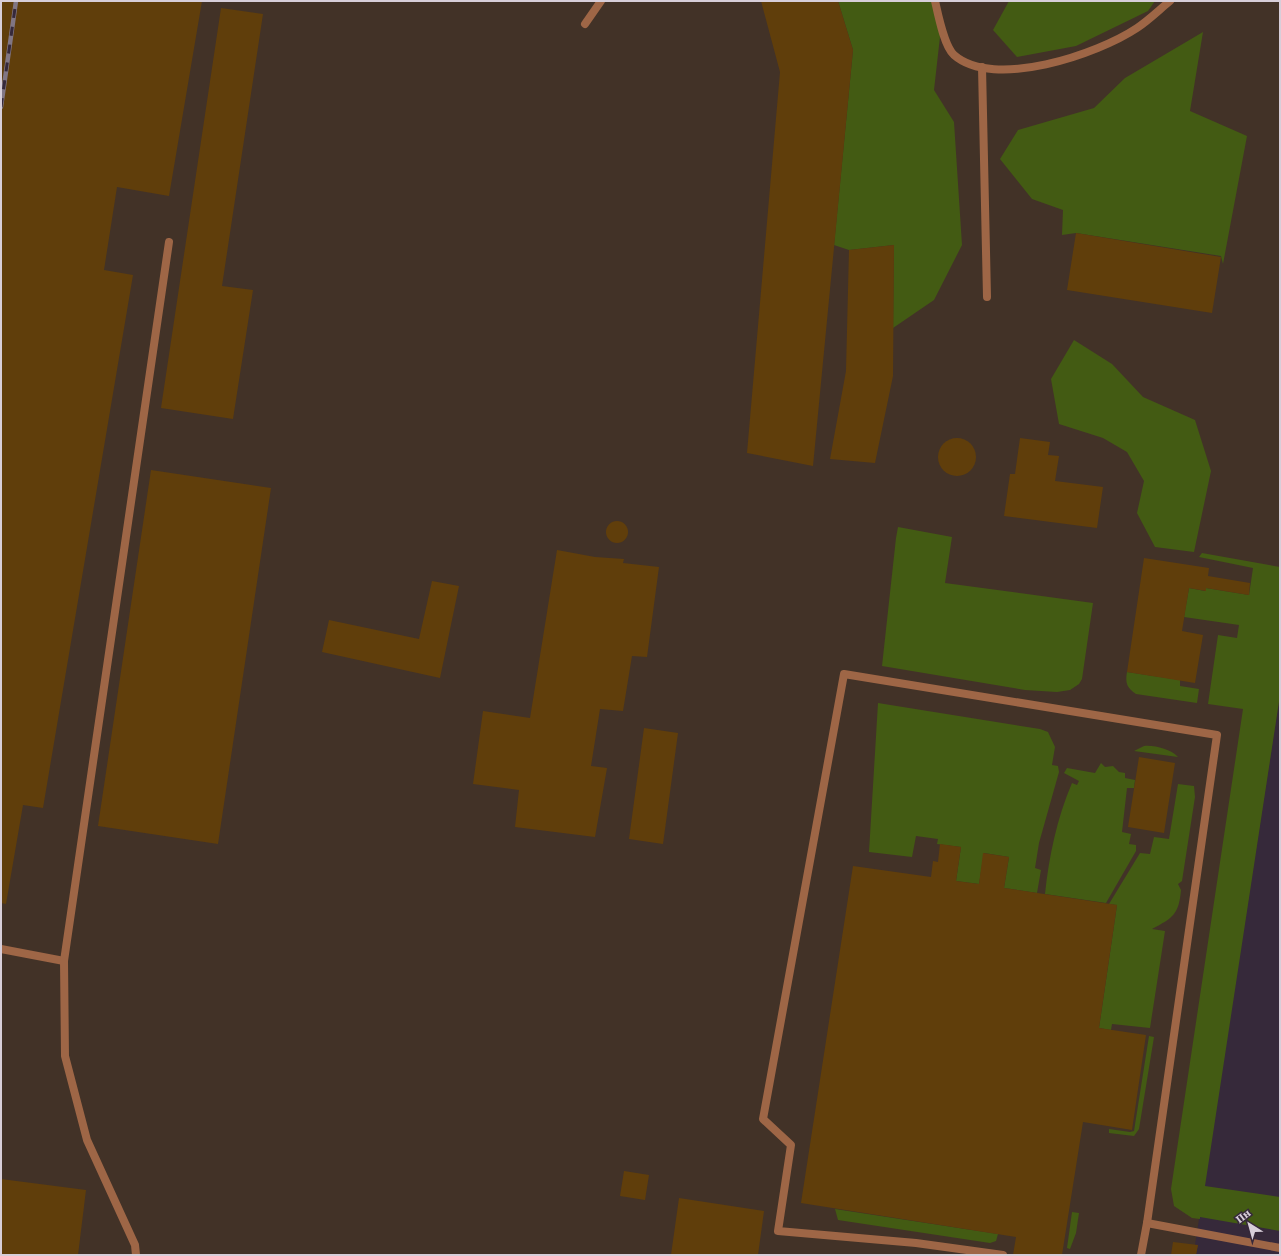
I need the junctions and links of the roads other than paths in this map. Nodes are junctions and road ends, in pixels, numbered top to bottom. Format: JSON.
{"nodes":[{"id":1,"x":601,"y":1,"type":"edge"},
{"id":2,"x":935,"y":1,"type":"edge"},
{"id":3,"x":1170,"y":1,"type":"edge"},
{"id":4,"x":585,"y":24,"type":"dead end"},
{"id":5,"x":982,"y":67,"type":"junction"},
{"id":6,"x":169,"y":242,"type":"dead end"},
{"id":7,"x":987,"y":296,"type":"dead end"},
{"id":8,"x":1,"y":949,"type":"edge"},
{"id":9,"x":64,"y":961,"type":"junction"},
{"id":10,"x":1147,"y":1224,"type":"junction"},
{"id":11,"x":1280,"y":1248,"type":"edge"},
{"id":12,"x":136,"y":1255,"type":"edge"},
{"id":13,"x":1004,"y":1255,"type":"edge"},
{"id":14,"x":1141,"y":1255,"type":"edge"}],
"edges":[{"from":1,"to":4,"type":"lane"},
{"from":2,"to":5,"type":"lane"},
{"from":3,"to":5,"type":"lane"},
{"from":5,"to":7,"type":"lane"},
{"from":6,"to":9,"type":"lane"},
{"from":8,"to":9,"type":"lane"},
{"from":9,"to":12,"type":"lane"},
{"from":10,"to":11,"type":"lane"},
{"from":10,"to":13,"type":"lane"},
{"from":10,"to":14,"type":"lane"}]}
